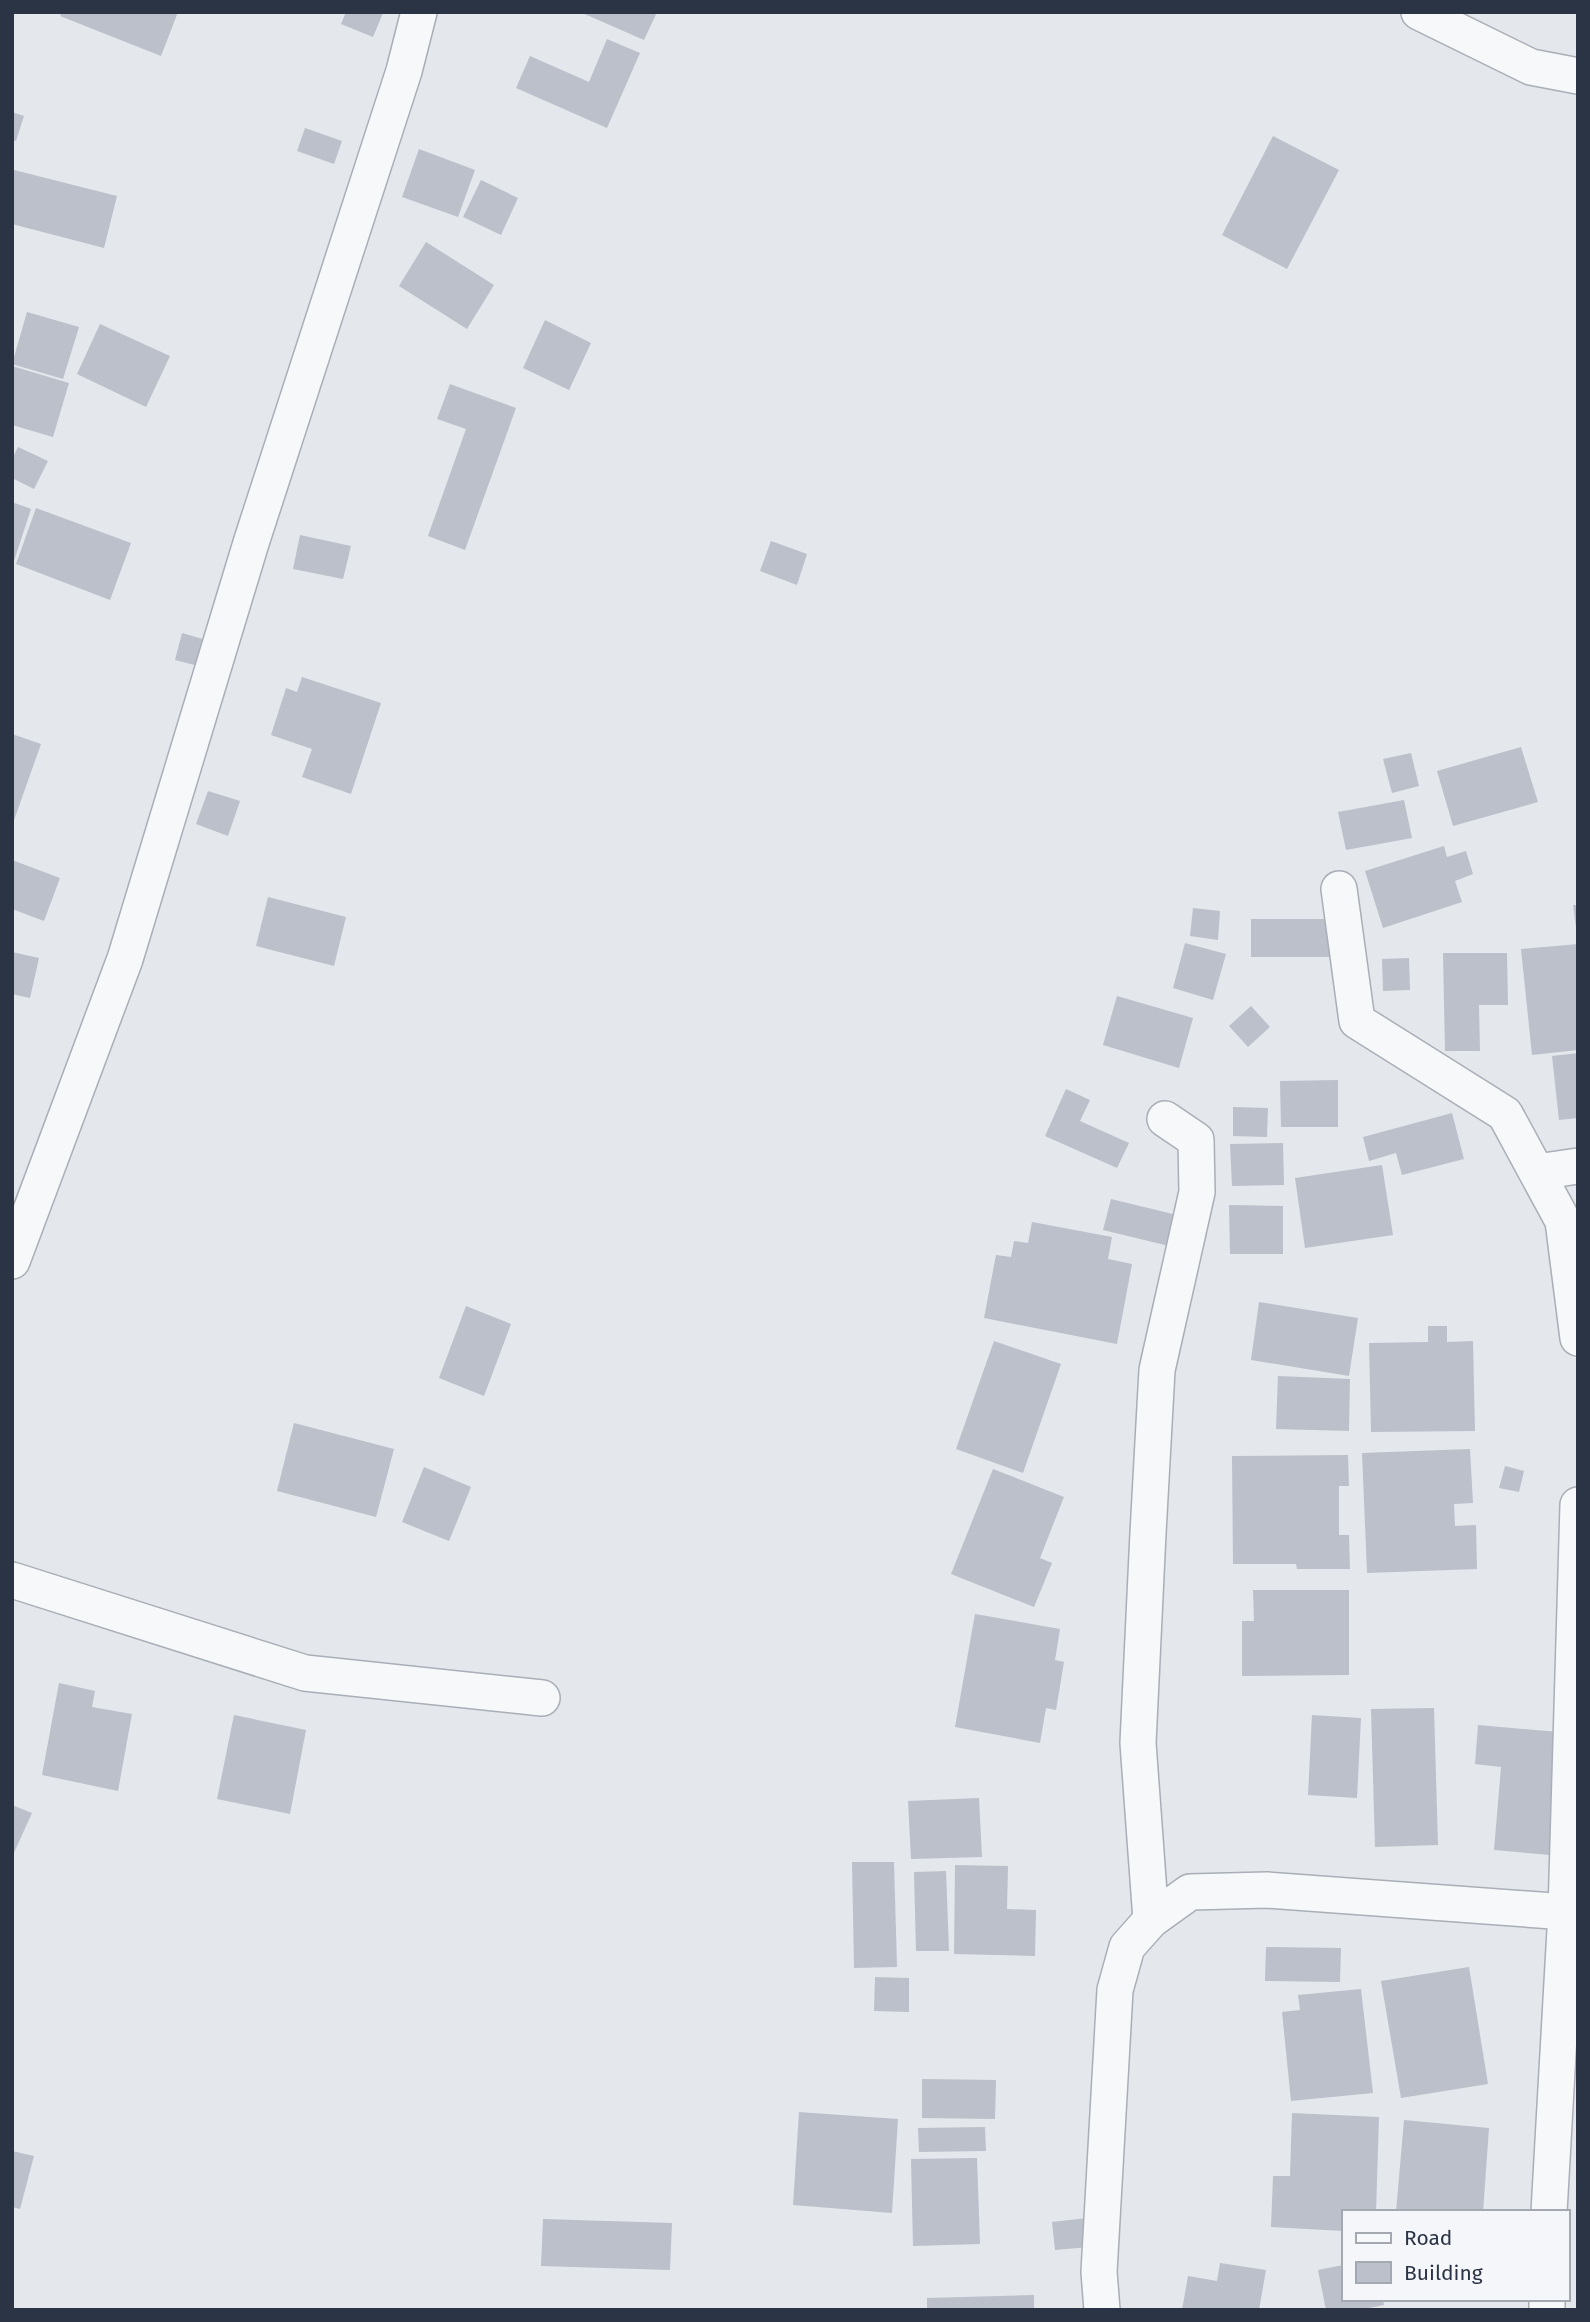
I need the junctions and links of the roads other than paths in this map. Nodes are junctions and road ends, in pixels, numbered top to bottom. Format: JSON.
{"nodes":[{"id":1,"x":419,"y":12,"type":"edge"},
{"id":2,"x":1419,"y":12,"type":"edge"},
{"id":3,"x":1578,"y":76,"type":"edge"},
{"id":4,"x":1339,"y":889,"type":"dead end"},
{"id":5,"x":1165,"y":1119,"type":"dead end"},
{"id":6,"x":1578,"y":1166,"type":"edge"},
{"id":7,"x":1537,"y":1172,"type":"junction"},
{"id":8,"x":12,"y":1261,"type":"edge"},
{"id":9,"x":1578,"y":1338,"type":"edge"},
{"id":10,"x":1578,"y":1505,"type":"edge"},
{"id":11,"x":12,"y":1580,"type":"edge"},
{"id":12,"x":1576,"y":1621,"type":"edge"},
{"id":13,"x":542,"y":1698,"type":"dead end"},
{"id":14,"x":1566,"y":1912,"type":"junction"},
{"id":15,"x":1151,"y":1920,"type":"junction"},
{"id":16,"x":1568,"y":2080,"type":"edge"},
{"id":17,"x":1549,"y":2210,"type":"edge"},
{"id":18,"x":1102,"y":2310,"type":"edge"}],
"edges":[{"from":1,"to":8,"type":"street"},
{"from":2,"to":3,"type":"street"},
{"from":4,"to":7,"type":"street"},
{"from":5,"to":15,"type":"street"},
{"from":6,"to":7,"type":"street"},
{"from":7,"to":9,"type":"street"},
{"from":10,"to":12,"type":"street"},
{"from":11,"to":13,"type":"street"},
{"from":12,"to":14,"type":"street"},
{"from":14,"to":15,"type":"street"},
{"from":14,"to":16,"type":"street"},
{"from":15,"to":18,"type":"street"},
{"from":16,"to":17,"type":"street"}]}
